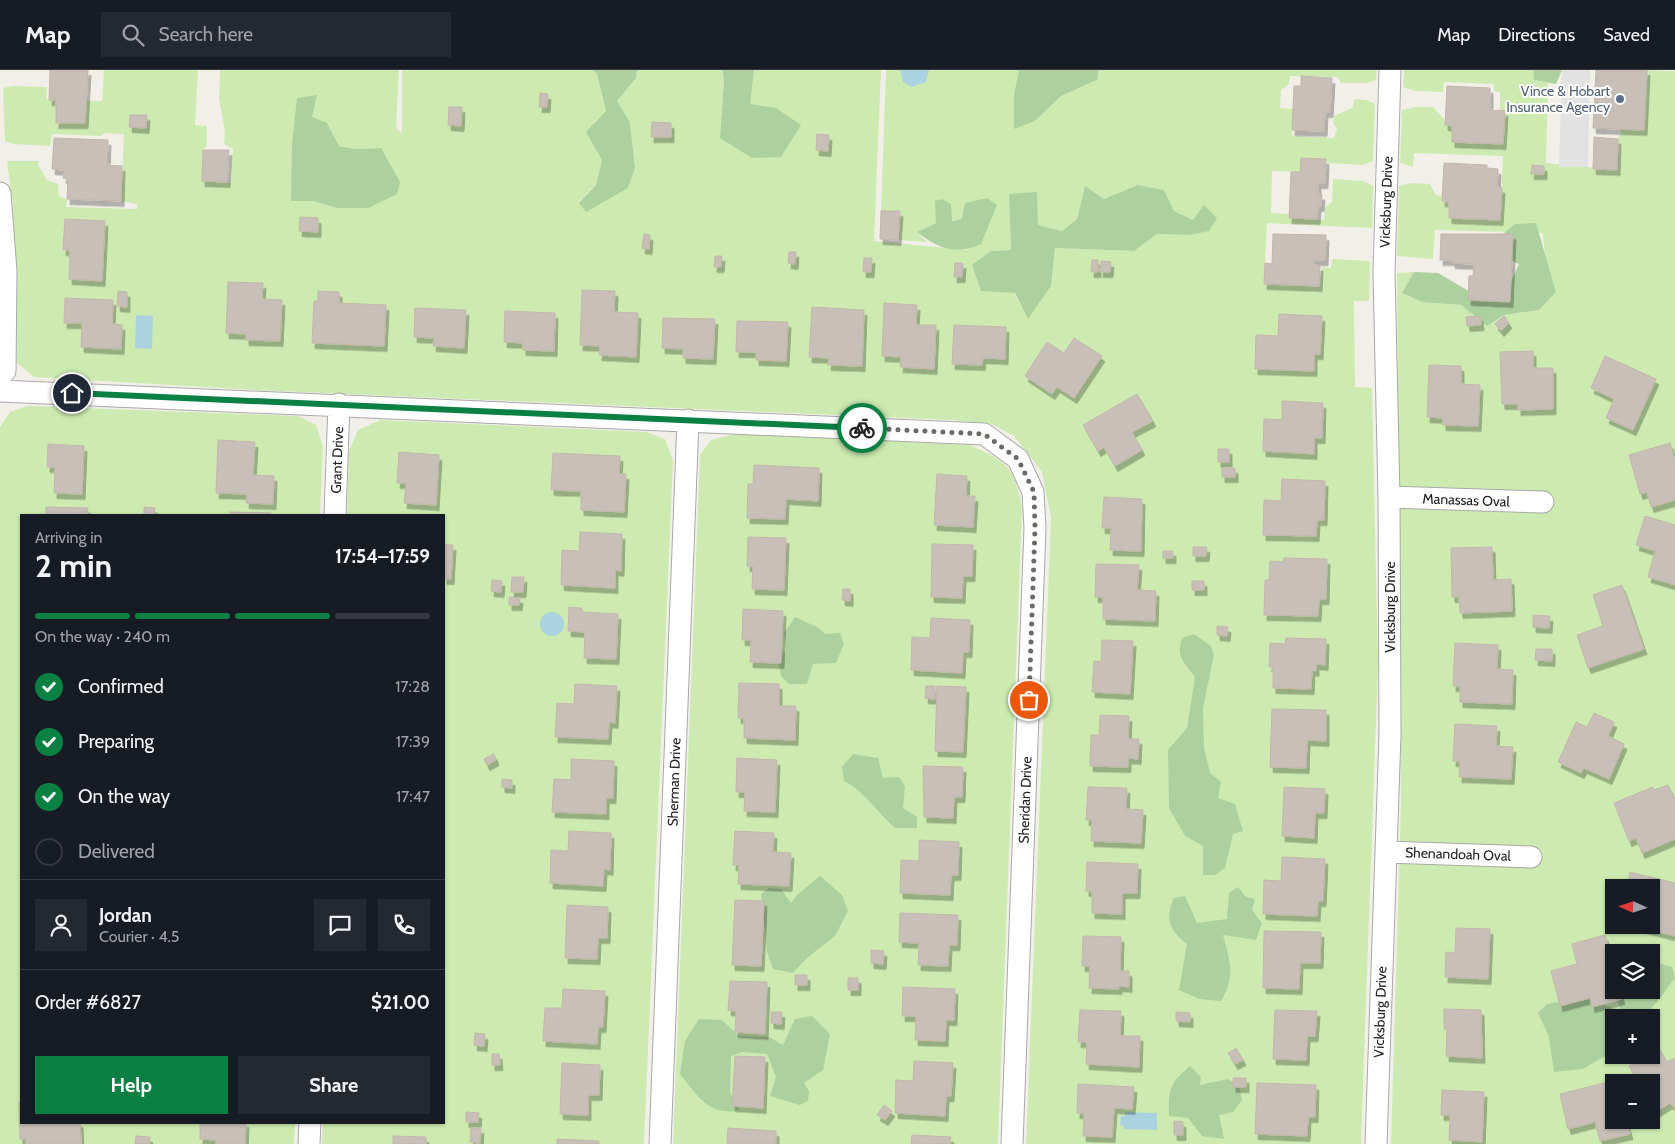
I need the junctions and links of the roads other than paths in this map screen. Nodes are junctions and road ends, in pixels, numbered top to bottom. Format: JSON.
{"nodes":[{"id":1,"x":1390,"y":70,"type":"edge"},
{"id":2,"x":0,"y":193,"type":"edge"},
{"id":3,"x":0,"y":377,"type":"edge"},
{"id":4,"x":0,"y":391,"type":"edge"},
{"id":5,"x":339,"y":404,"type":"junction"},
{"id":6,"x":688,"y":420,"type":"junction"},
{"id":7,"x":1390,"y":497,"type":"junction"},
{"id":8,"x":1543,"y":502,"type":"dead end"},
{"id":9,"x":335,"y":514,"type":"edge"},
{"id":10,"x":1386,"y":852,"type":"junction"},
{"id":11,"x":1531,"y":857,"type":"dead end"},
{"id":12,"x":310,"y":1124,"type":"edge"},
{"id":13,"x":309,"y":1144,"type":"edge"},
{"id":14,"x":660,"y":1144,"type":"edge"},
{"id":15,"x":1012,"y":1144,"type":"edge"},
{"id":16,"x":1376,"y":1144,"type":"edge"}],
"edges":[{"from":1,"to":7,"type":"street","name":"Vicksburg Drive"},
{"from":2,"to":3,"type":"street"},
{"from":4,"to":5,"type":"street"},
{"from":5,"to":6,"type":"street"},
{"from":5,"to":9,"type":"street","name":"Grant Drive"},
{"from":6,"to":14,"type":"street","name":"Sherman Drive"},
{"from":6,"to":15,"type":"street","name":"Sheridan Drive"},
{"from":7,"to":8,"type":"street","name":"Manassas Oval"},
{"from":7,"to":10,"type":"street","name":"Vicksburg Drive"},
{"from":10,"to":11,"type":"street","name":"Shenandoah Oval"},
{"from":10,"to":16,"type":"street","name":"Vicksburg Drive"},
{"from":12,"to":13,"type":"street"}]}
